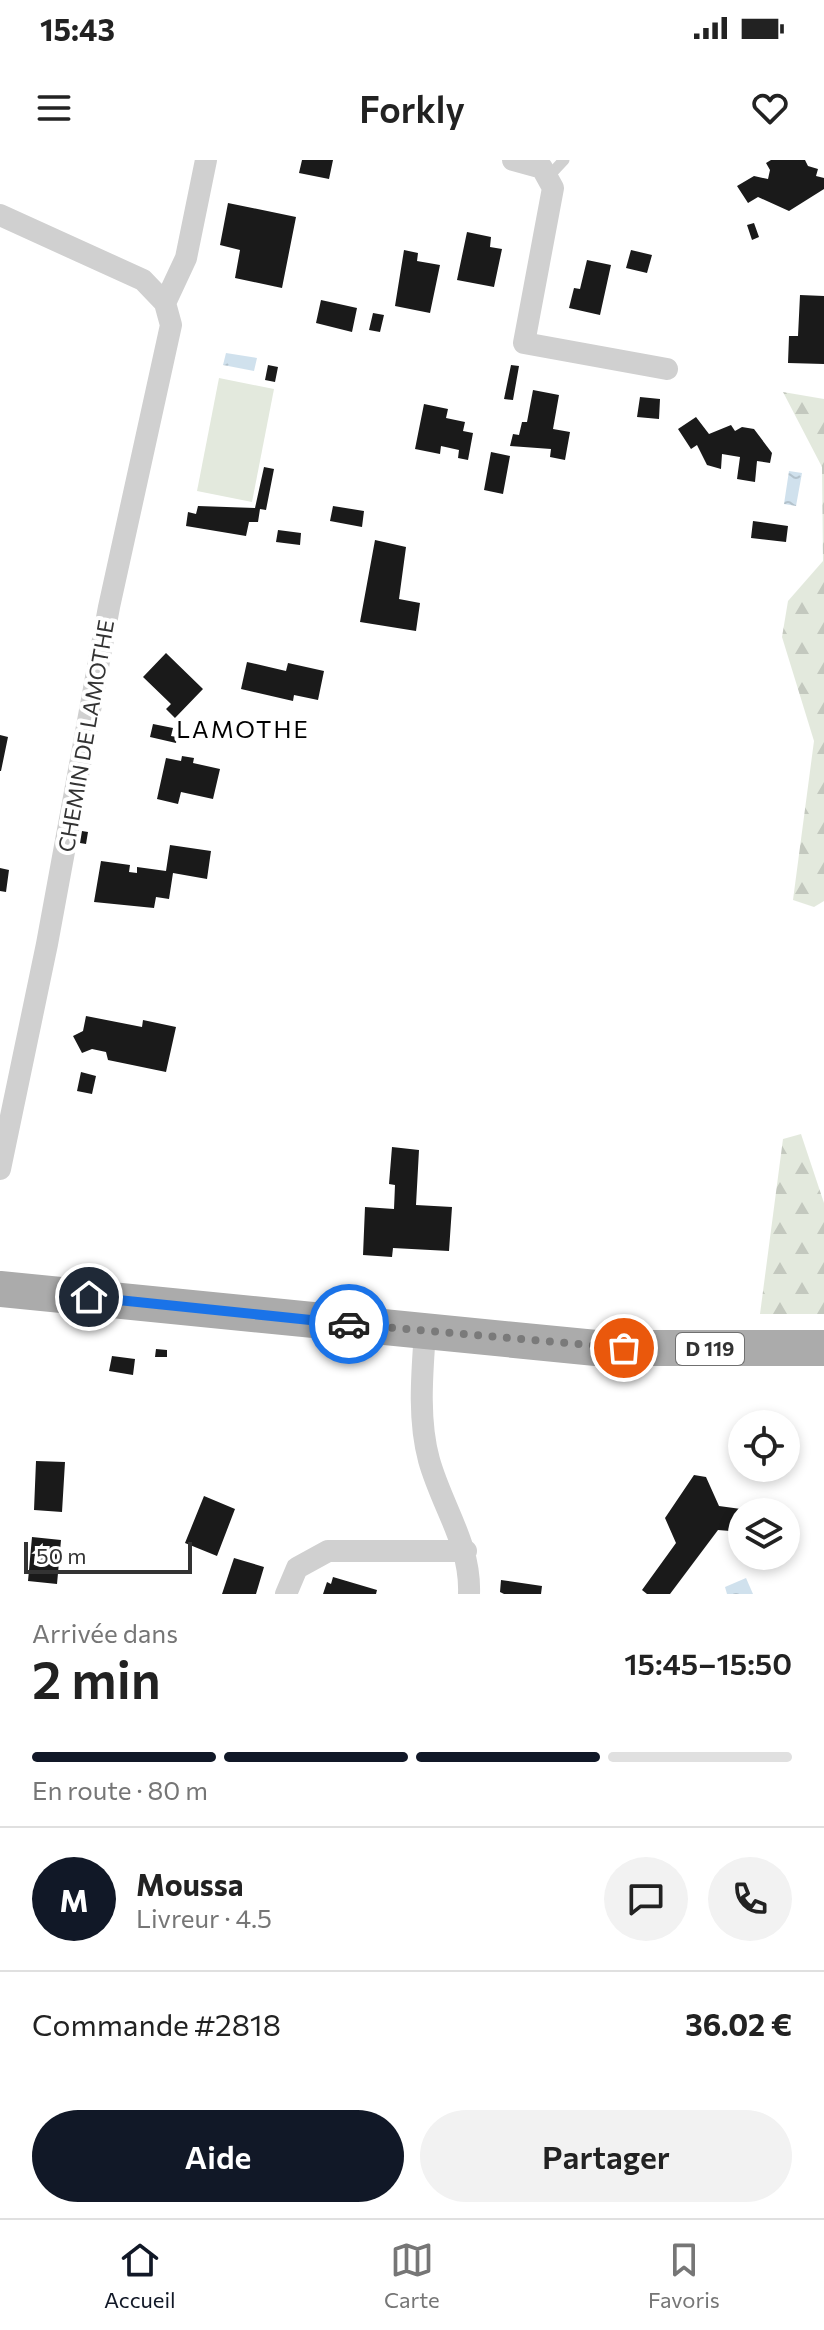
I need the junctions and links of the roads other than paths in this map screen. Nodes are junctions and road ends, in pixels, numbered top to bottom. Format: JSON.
{"nodes":[{"id":1,"x":206,"y":160,"type":"edge"},
{"id":2,"x":513,"y":160,"type":"edge"},
{"id":3,"x":556,"y":168,"type":"edge"},
{"id":4,"x":0,"y":215,"type":"edge"},
{"id":5,"x":165,"y":303,"type":"junction"},
{"id":6,"x":667,"y":369,"type":"dead end"},
{"id":7,"x":0,"y":1169,"type":"edge"},
{"id":8,"x":0,"y":1289,"type":"edge"},
{"id":9,"x":425,"y":1332,"type":"junction"},
{"id":10,"x":824,"y":1348,"type":"edge"},
{"id":11,"x":466,"y":1551,"type":"junction"},
{"id":12,"x":286,"y":1594,"type":"edge"},
{"id":13,"x":469,"y":1594,"type":"edge"}],
"edges":[{"from":1,"to":5,"type":"street"},
{"from":2,"to":3,"type":"street"},
{"from":3,"to":6,"type":"street"},
{"from":4,"to":5,"type":"street"},
{"from":5,"to":7,"type":"street","name":"CHEMIN DE LAMOTHE"},
{"from":8,"to":9,"type":"main road","number":"D 119"},
{"from":9,"to":10,"type":"main road","number":"D 119"},
{"from":9,"to":11,"type":"street"},
{"from":11,"to":12,"type":"street"},
{"from":11,"to":13,"type":"street"}]}
